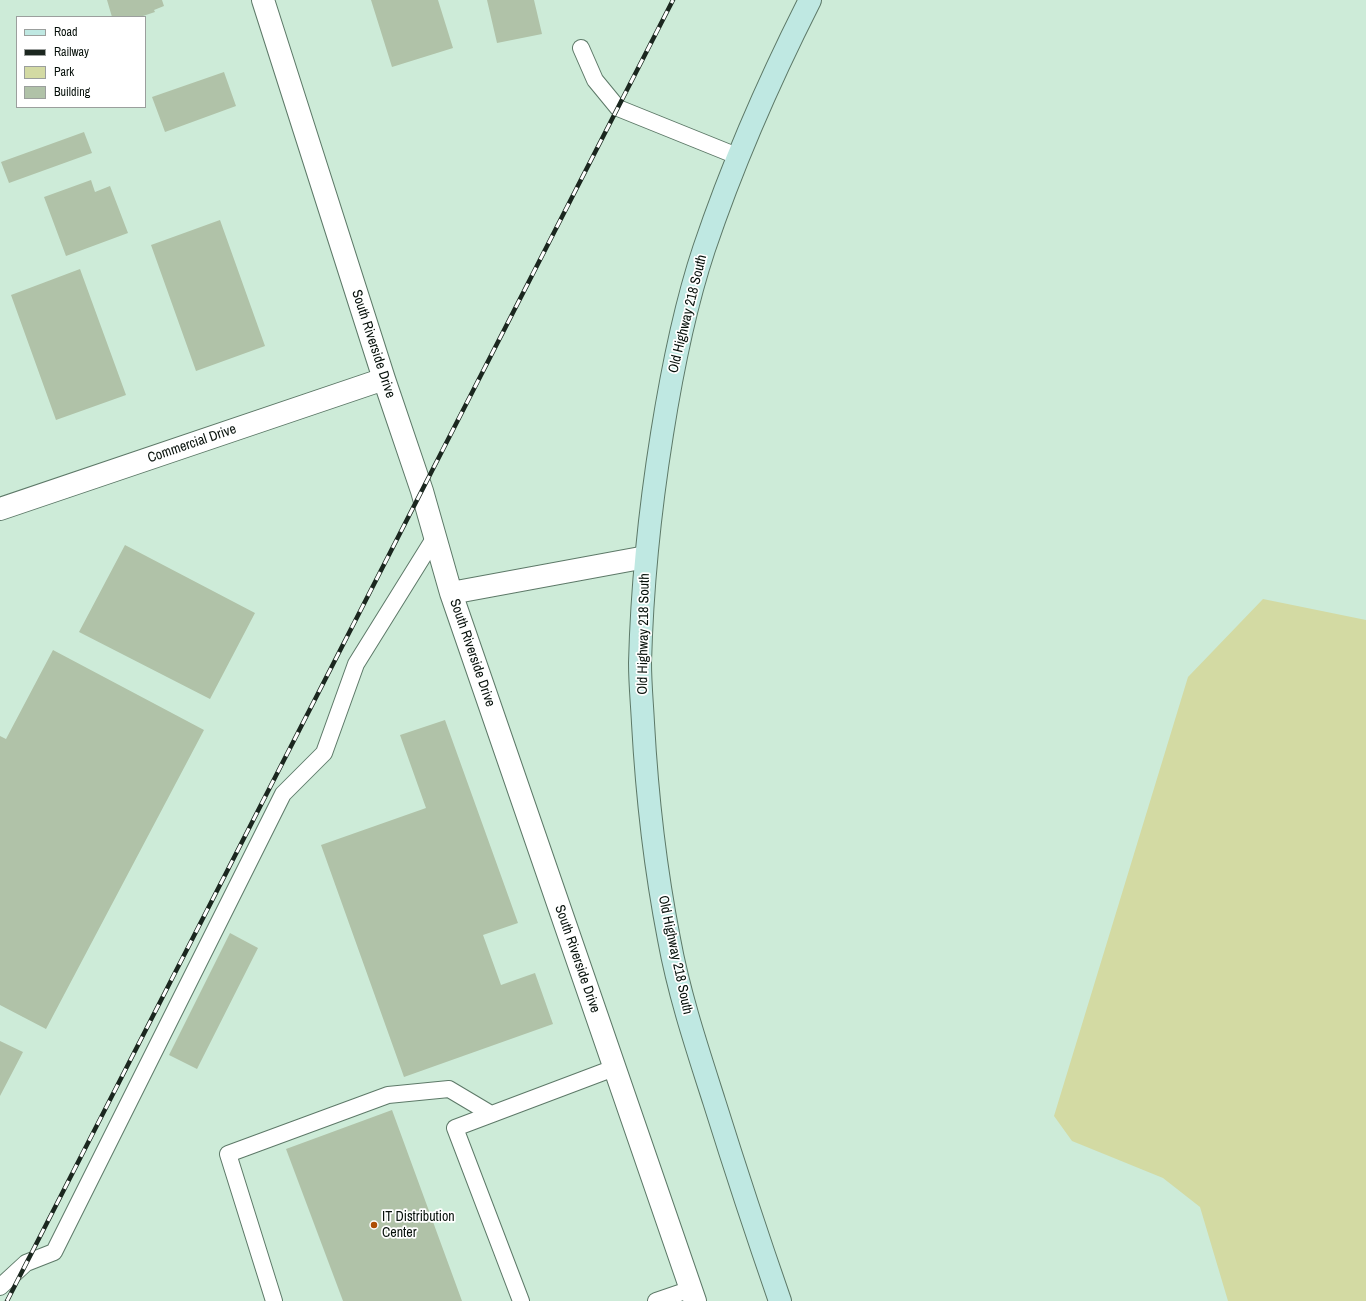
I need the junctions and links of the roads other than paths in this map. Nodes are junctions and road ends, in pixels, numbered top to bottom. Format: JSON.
{"nodes":[{"id":1,"x":263,"y":0,"type":"edge"},
{"id":2,"x":810,"y":0,"type":"edge"},
{"id":3,"x":581,"y":48,"type":"dead end"},
{"id":4,"x":737,"y":156,"type":"junction"},
{"id":5,"x":384,"y":380,"type":"junction"},
{"id":6,"x":0,"y":509,"type":"edge"},
{"id":7,"x":435,"y":536,"type":"junction"},
{"id":8,"x":646,"y":557,"type":"junction"},
{"id":9,"x":451,"y":593,"type":"junction"},
{"id":10,"x":614,"y":1068,"type":"junction"},
{"id":11,"x":491,"y":1114,"type":"junction"},
{"id":12,"x":0,"y":1287,"type":"edge"},
{"id":13,"x":693,"y":1295,"type":"edge"},
{"id":14,"x":274,"y":1301,"type":"edge"},
{"id":15,"x":521,"y":1301,"type":"edge"},
{"id":16,"x":656,"y":1301,"type":"edge"},
{"id":17,"x":780,"y":1301,"type":"edge"}],
"edges":[{"from":1,"to":5,"type":"street","name":"South Riverside Drive"},
{"from":2,"to":4,"type":"main road","name":"Old Highway 218 South"},
{"from":3,"to":4,"type":"lane"},
{"from":4,"to":8,"type":"main road","name":"Old Highway 218 South"},
{"from":5,"to":6,"type":"street","name":"Commercial Drive"},
{"from":5,"to":7,"type":"street","name":"South Riverside Drive"},
{"from":7,"to":9,"type":"street","name":"South Riverside Drive"},
{"from":7,"to":12,"type":"lane"},
{"from":8,"to":9,"type":"street"},
{"from":8,"to":17,"type":"main road","name":"Old Highway 218 South"},
{"from":9,"to":10,"type":"street","name":"South Riverside Drive"},
{"from":10,"to":11,"type":"lane"},
{"from":10,"to":13,"type":"street","name":"South Riverside Drive"},
{"from":11,"to":14,"type":"lane"},
{"from":11,"to":15,"type":"lane"},
{"from":13,"to":16,"type":"lane"}]}
